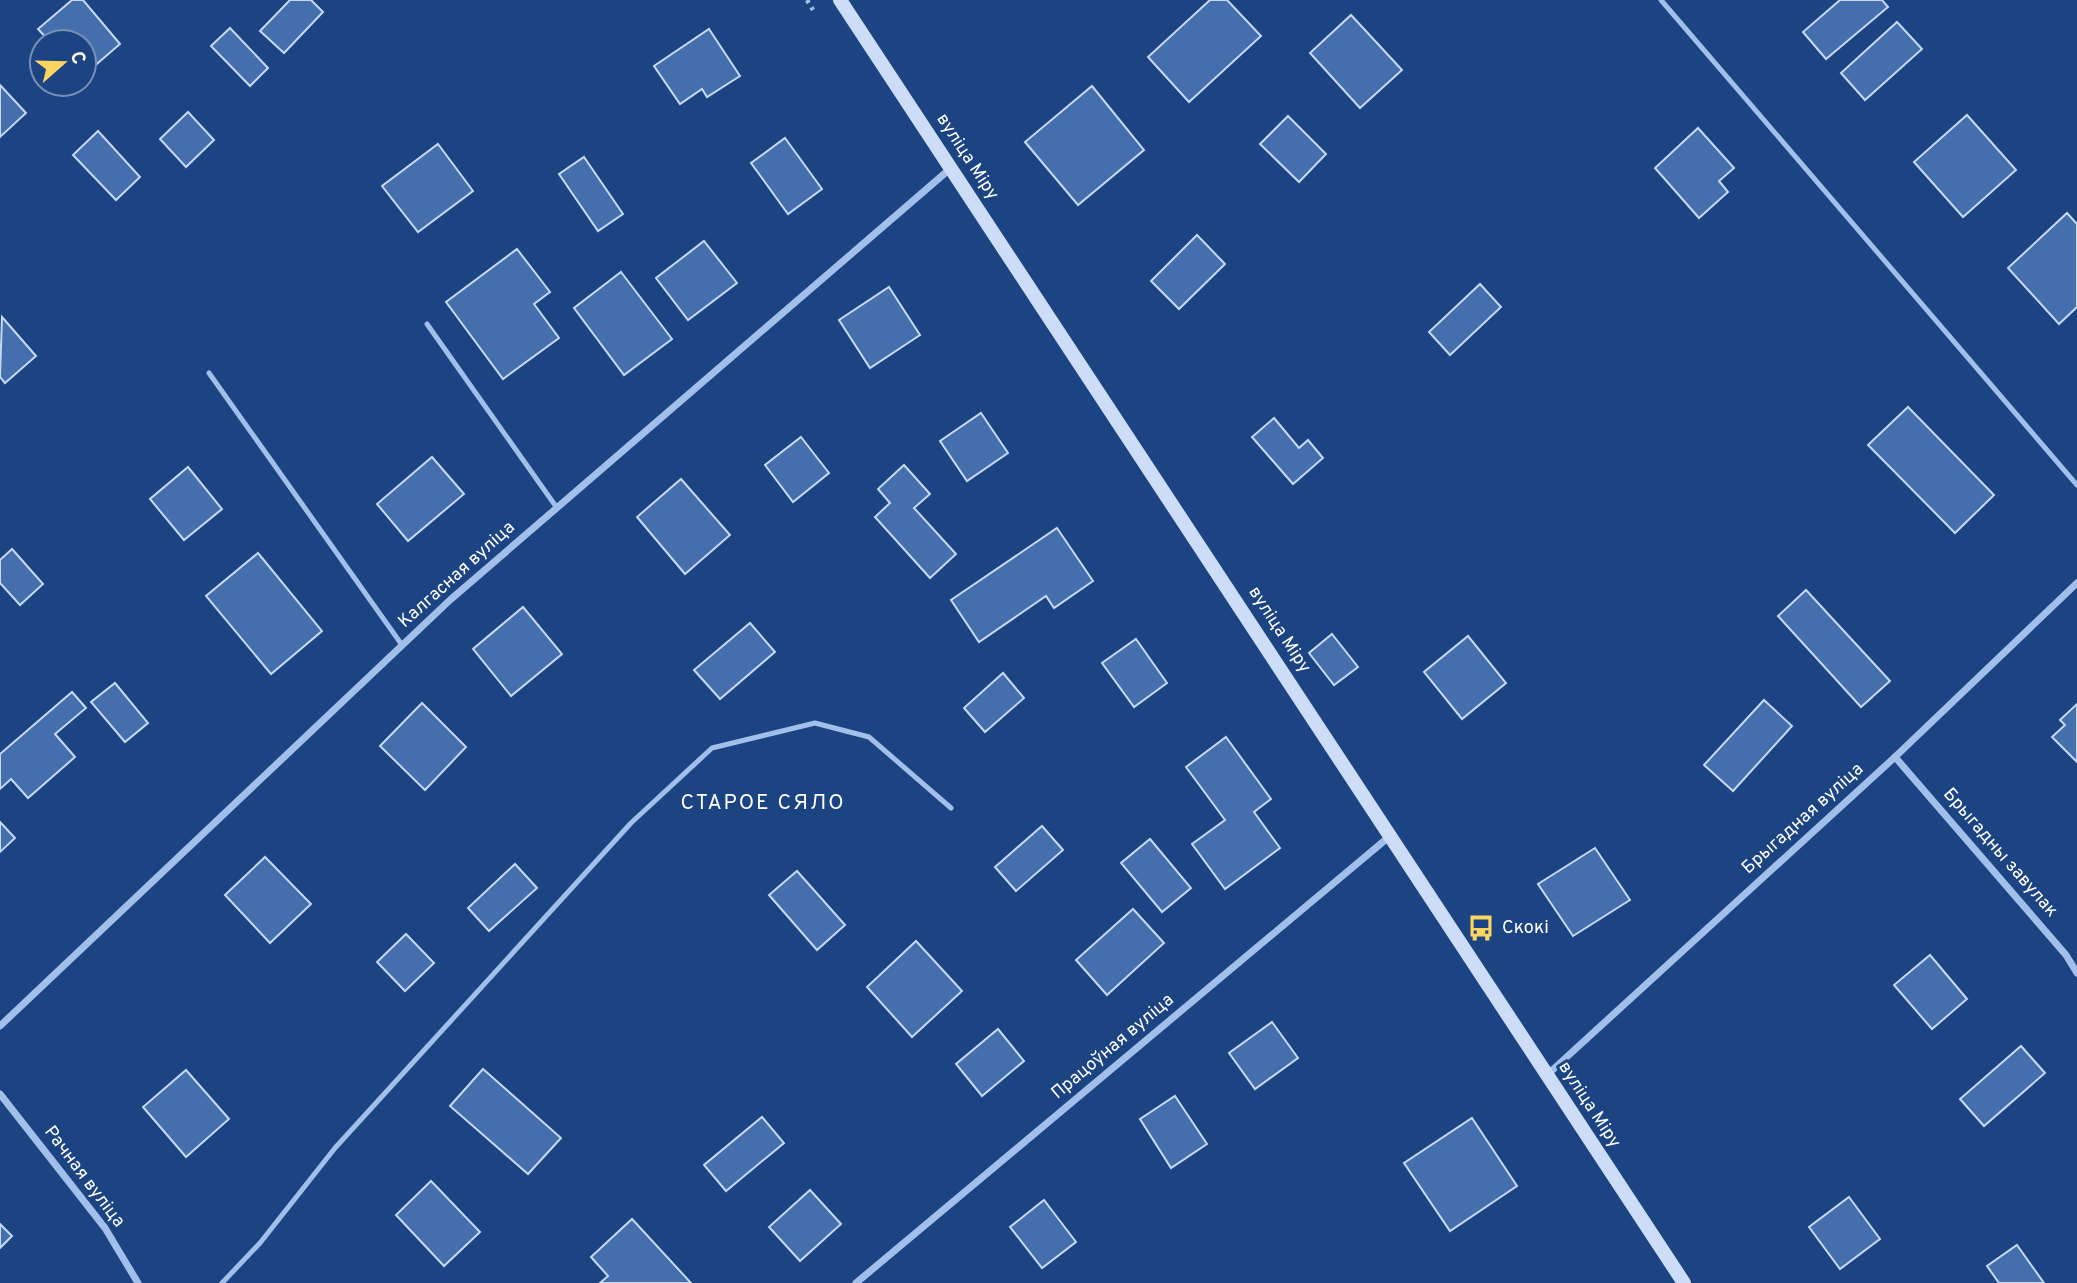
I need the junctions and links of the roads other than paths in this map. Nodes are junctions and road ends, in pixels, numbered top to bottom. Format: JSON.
{"nodes":[{"id":1,"x":840,"y":0,"type":"edge"},
{"id":2,"x":1661,"y":0,"type":"edge"},
{"id":3,"x":951,"y":167,"type":"junction"},
{"id":4,"x":427,"y":324,"type":"dead end"},
{"id":5,"x":209,"y":373,"type":"dead end"},
{"id":6,"x":2077,"y":485,"type":"edge"},
{"id":7,"x":557,"y":508,"type":"junction"},
{"id":8,"x":2077,"y":583,"type":"edge"},
{"id":9,"x":402,"y":645,"type":"junction"},
{"id":10,"x":1895,"y":757,"type":"junction"},
{"id":11,"x":951,"y":808,"type":"dead end"},
{"id":12,"x":1391,"y":835,"type":"junction"},
{"id":13,"x":2077,"y":973,"type":"edge"},
{"id":14,"x":0,"y":1026,"type":"edge"},
{"id":15,"x":1546,"y":1075,"type":"junction"},
{"id":16,"x":0,"y":1094,"type":"edge"},
{"id":17,"x":138,"y":1283,"type":"edge"},
{"id":18,"x":222,"y":1283,"type":"edge"},
{"id":19,"x":856,"y":1283,"type":"edge"},
{"id":20,"x":1684,"y":1283,"type":"edge"}],
"edges":[{"from":1,"to":3,"type":"street","name":"вуліца Міру"},
{"from":2,"to":6,"type":"lane"},
{"from":3,"to":7,"type":"street","name":"Калгасная вуліца"},
{"from":3,"to":12,"type":"street","name":"вуліца Міру"},
{"from":4,"to":7,"type":"lane"},
{"from":5,"to":9,"type":"lane"},
{"from":7,"to":9,"type":"street","name":"Калгасная вуліца"},
{"from":8,"to":10,"type":"street","name":"Брыгадная вуліца"},
{"from":9,"to":14,"type":"street","name":"Калгасная вуліца"},
{"from":10,"to":13,"type":"street","name":"Брыгадны завулак"},
{"from":10,"to":15,"type":"street","name":"Брыгадная вуліца"},
{"from":11,"to":18,"type":"lane"},
{"from":12,"to":15,"type":"street","name":"вуліца Міру"},
{"from":12,"to":19,"type":"street","name":"Працоўная вуліца"},
{"from":15,"to":20,"type":"street","name":"вуліца Міру"},
{"from":16,"to":17,"type":"street","name":"Рачная вуліца"}]}
